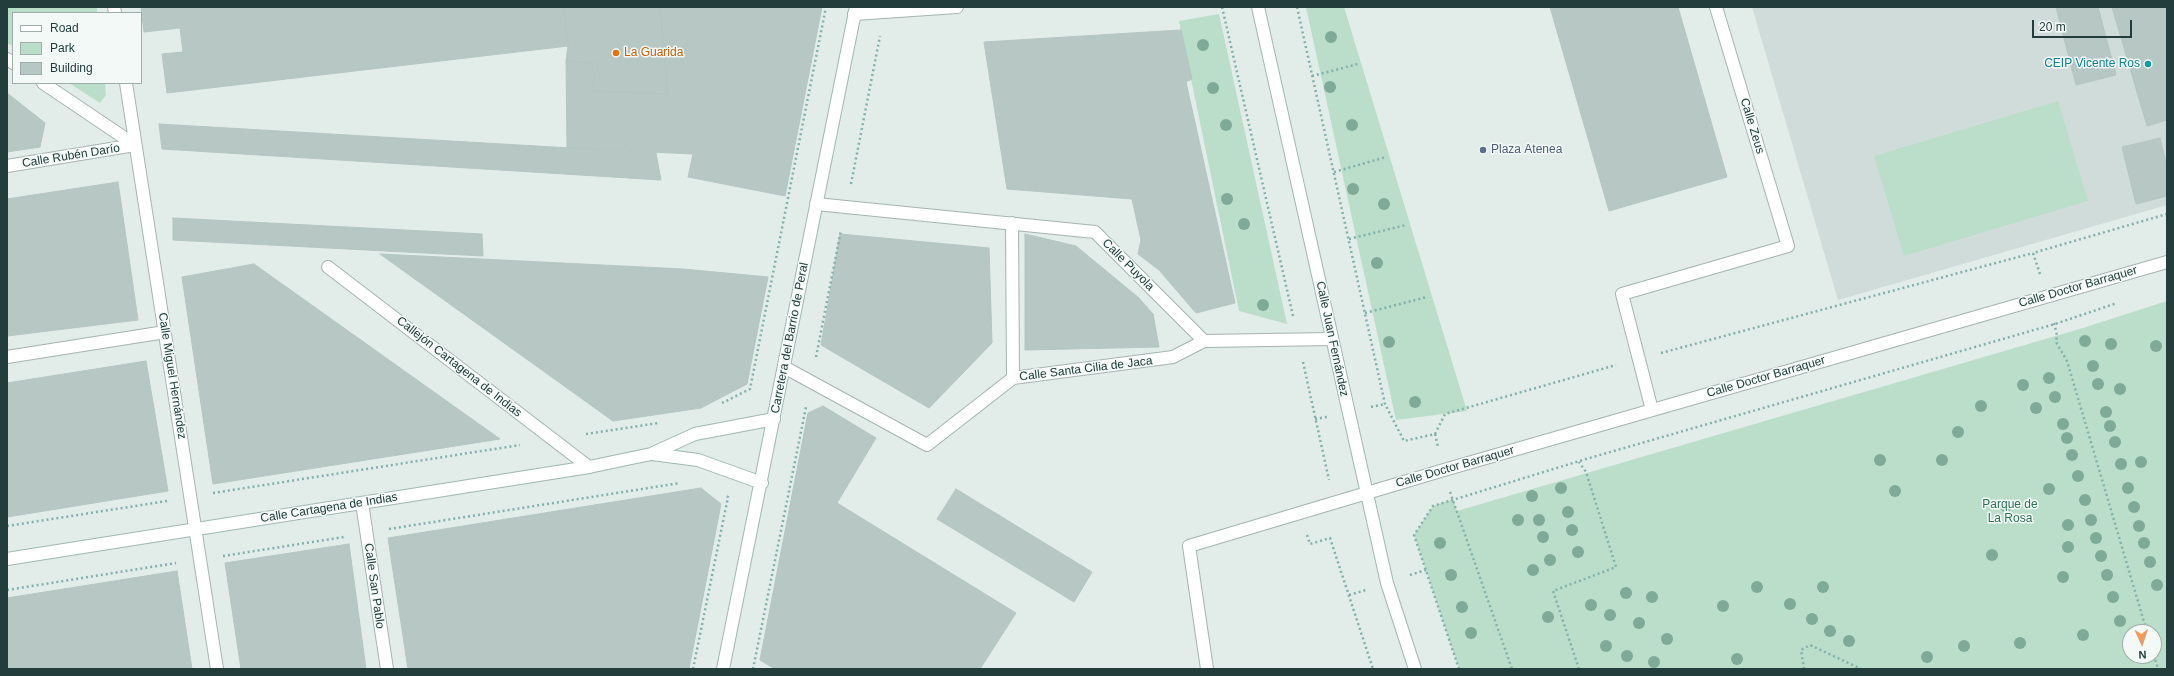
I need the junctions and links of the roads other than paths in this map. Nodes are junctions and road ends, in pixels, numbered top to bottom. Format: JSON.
{"nodes":[{"id":1,"x":956,"y":7,"type":"edge"},
{"id":2,"x":1258,"y":7,"type":"edge"},
{"id":3,"x":1716,"y":7,"type":"edge"},
{"id":4,"x":855,"y":10,"type":"edge"},
{"id":5,"x":44,"y":84,"type":"edge"},
{"id":6,"x":126,"y":84,"type":"edge"},
{"id":7,"x":136,"y":145,"type":"junction"},
{"id":8,"x":7,"y":166,"type":"edge"},
{"id":9,"x":816,"y":204,"type":"junction"},
{"id":10,"x":1012,"y":223,"type":"junction"},
{"id":11,"x":2167,"y":262,"type":"edge"},
{"id":12,"x":328,"y":267,"type":"dead end"},
{"id":13,"x":165,"y":332,"type":"junction"},
{"id":14,"x":1332,"y":339,"type":"junction"},
{"id":15,"x":1204,"y":341,"type":"junction"},
{"id":16,"x":7,"y":357,"type":"edge"},
{"id":17,"x":784,"y":367,"type":"junction"},
{"id":18,"x":1013,"y":378,"type":"junction"},
{"id":19,"x":1652,"y":410,"type":"junction"},
{"id":20,"x":774,"y":419,"type":"junction"},
{"id":21,"x":651,"y":454,"type":"junction"},
{"id":22,"x":589,"y":467,"type":"junction"},
{"id":23,"x":762,"y":483,"type":"junction"},
{"id":24,"x":1366,"y":493,"type":"junction"},
{"id":25,"x":362,"y":503,"type":"junction"},
{"id":26,"x":196,"y":529,"type":"junction"},
{"id":27,"x":7,"y":558,"type":"edge"},
{"id":28,"x":217,"y":669,"type":"edge"},
{"id":29,"x":387,"y":669,"type":"edge"},
{"id":30,"x":723,"y":669,"type":"edge"},
{"id":31,"x":1207,"y":669,"type":"edge"},
{"id":32,"x":1415,"y":669,"type":"edge"}],
"edges":[{"from":1,"to":4,"type":"street"},
{"from":2,"to":14,"type":"street","name":"Calle Juan Fernández"},
{"from":3,"to":19,"type":"street","name":"Calle Zeus"},
{"from":4,"to":9,"type":"street","name":"Carretera del Barrio de Peral"},
{"from":5,"to":7,"type":"street"},
{"from":6,"to":7,"type":"street","name":"Calle Miguel Hernández"},
{"from":7,"to":8,"type":"street","name":"Calle Rubén Darío"},
{"from":7,"to":13,"type":"street","name":"Calle Miguel Hernández"},
{"from":9,"to":10,"type":"street","name":"Calle Puyola"},
{"from":9,"to":17,"type":"street","name":"Carretera del Barrio de Peral"},
{"from":10,"to":15,"type":"street","name":"Calle Puyola"},
{"from":10,"to":18,"type":"street"},
{"from":11,"to":19,"type":"street","name":"Calle Doctor Barraquer"},
{"from":12,"to":22,"type":"street","name":"Callejón Cartagena de Indias"},
{"from":13,"to":16,"type":"street"},
{"from":13,"to":26,"type":"street","name":"Calle Miguel Hernández"},
{"from":14,"to":15,"type":"street","name":"Calle Santa Cilia de Jaca"},
{"from":14,"to":24,"type":"street","name":"Calle Juan Fernández"},
{"from":15,"to":18,"type":"street","name":"Calle Santa Cilia de Jaca"},
{"from":17,"to":18,"type":"street","name":"Calle Santa Cilia de Jaca"},
{"from":17,"to":20,"type":"street","name":"Carretera del Barrio de Peral"},
{"from":19,"to":24,"type":"street","name":"Calle Doctor Barraquer"},
{"from":20,"to":21,"type":"street","name":"Calle Cartagena de Indias"},
{"from":20,"to":23,"type":"street","name":"Carretera del Barrio de Peral"},
{"from":21,"to":22,"type":"street","name":"Calle Cartagena de Indias"},
{"from":21,"to":23,"type":"street","name":"Calle Cartagena de Indias"},
{"from":22,"to":25,"type":"street","name":"Calle Cartagena de Indias"},
{"from":23,"to":30,"type":"street","name":"Carretera del Barrio de Peral"},
{"from":24,"to":31,"type":"street"},
{"from":24,"to":32,"type":"street","name":"Calle Juan Fernández"},
{"from":25,"to":26,"type":"street","name":"Calle Cartagena de Indias"},
{"from":25,"to":29,"type":"street","name":"Calle San Pablo"},
{"from":26,"to":27,"type":"street","name":"Calle Cartagena de Indias"},
{"from":26,"to":28,"type":"street","name":"Calle Miguel Hernández"}]}
